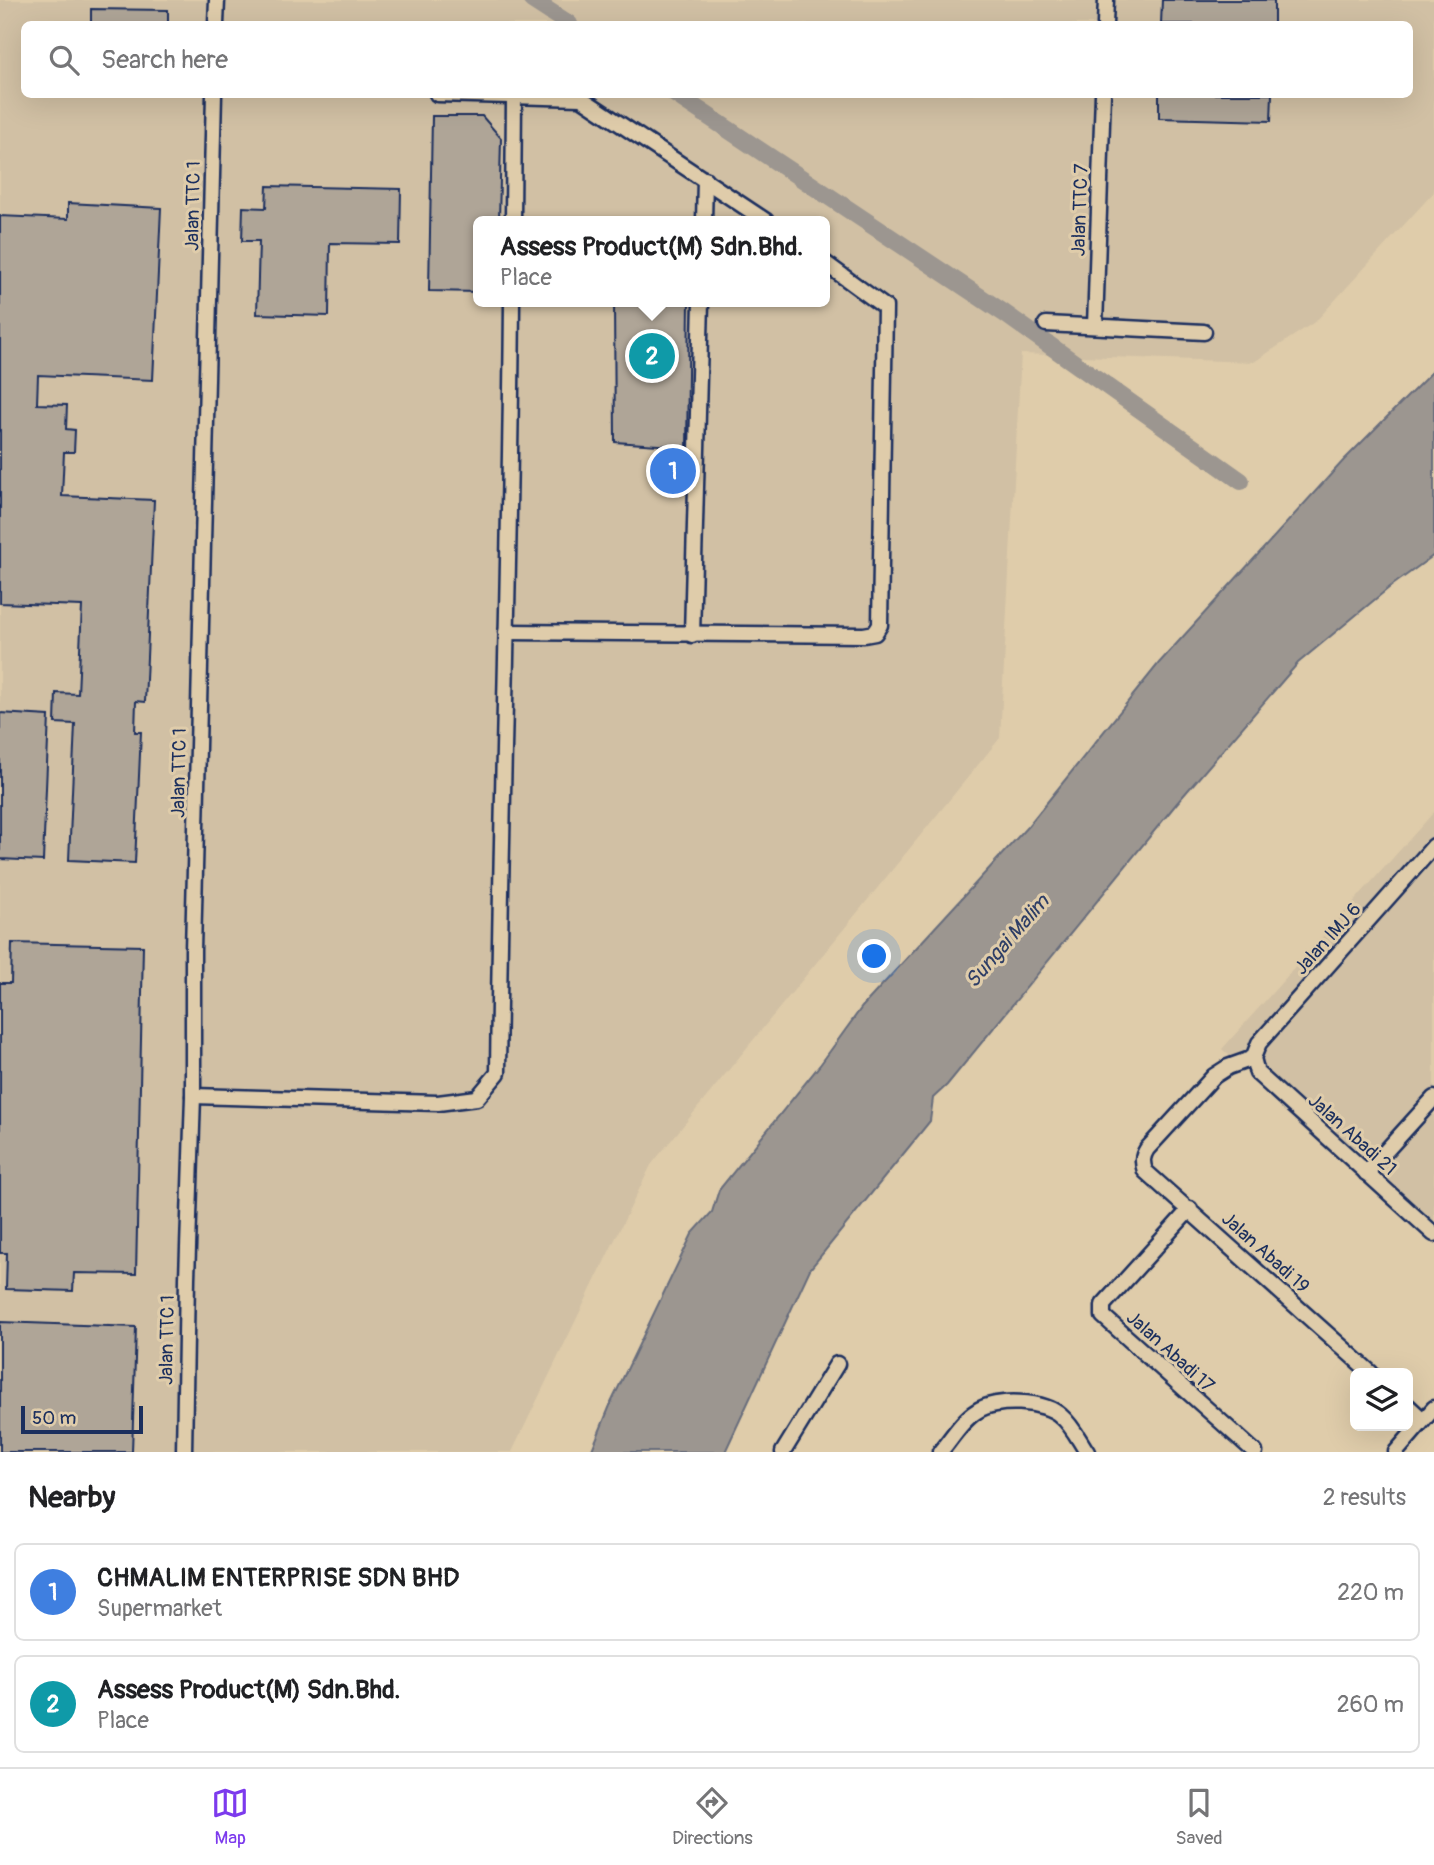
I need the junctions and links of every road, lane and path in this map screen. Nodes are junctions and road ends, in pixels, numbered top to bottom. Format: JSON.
{"nodes":[{"id":1,"x":217,"y":0,"type":"edge"},
{"id":2,"x":1106,"y":0,"type":"edge"},
{"id":3,"x":216,"y":21,"type":"edge"},
{"id":4,"x":1105,"y":21,"type":"edge"},
{"id":5,"x":214,"y":98,"type":"edge"},
{"id":6,"x":514,"y":98,"type":"joint"},
{"id":7,"x":1103,"y":98,"type":"edge"},
{"id":8,"x":705,"y":179,"type":"junction"},
{"id":9,"x":513,"y":216,"type":"edge"},
{"id":10,"x":704,"y":216,"type":"edge"},
{"id":11,"x":759,"y":216,"type":"edge"},
{"id":12,"x":830,"y":268,"type":"edge"},
{"id":13,"x":512,"y":307,"type":"edge"},
{"id":14,"x":701,"y":307,"type":"edge"},
{"id":15,"x":1046,"y":324,"type":"dead end"},
{"id":16,"x":1095,"y":326,"type":"junction"},
{"id":17,"x":1204,"y":332,"type":"dead end"},
{"id":18,"x":506,"y":632,"type":"junction"},
{"id":19,"x":692,"y":635,"type":"junction"},
{"id":20,"x":1434,"y":846,"type":"edge"},
{"id":21,"x":1253,"y":1058,"type":"junction"},
{"id":22,"x":193,"y":1096,"type":"junction"},
{"id":23,"x":1434,"y":1098,"type":"edge"},
{"id":24,"x":1366,"y":1173,"type":"junction"},
{"id":25,"x":1190,"y":1209,"type":"junction"},
{"id":26,"x":1434,"y":1234,"type":"edge"},
{"id":27,"x":837,"y":1364,"type":"dead end"},
{"id":28,"x":1365,"y":1368,"type":"edge"},
{"id":29,"x":1434,"y":1408,"type":"edge"},
{"id":30,"x":1413,"y":1411,"type":"edge"},
{"id":31,"x":1423,"y":1420,"type":"junction"},
{"id":32,"x":184,"y":1452,"type":"edge"},
{"id":33,"x":783,"y":1452,"type":"edge"},
{"id":34,"x":940,"y":1452,"type":"edge"},
{"id":35,"x":1087,"y":1452,"type":"edge"},
{"id":36,"x":1255,"y":1452,"type":"edge"},
{"id":37,"x":1396,"y":1452,"type":"edge"}],
"edges":[{"from":1,"to":3,"type":"street"},
{"from":2,"to":4,"type":"street"},
{"from":5,"to":22,"type":"street","name":"Jalan TTC 1"},
{"from":6,"to":8,"type":"street"},
{"from":6,"to":9,"type":"street"},
{"from":7,"to":16,"type":"street","name":"Jalan TTC 7"},
{"from":8,"to":10,"type":"street"},
{"from":8,"to":11,"type":"street"},
{"from":12,"to":19,"type":"street"},
{"from":13,"to":18,"type":"street"},
{"from":14,"to":19,"type":"street"},
{"from":15,"to":16,"type":"street"},
{"from":16,"to":17,"type":"street"},
{"from":18,"to":19,"type":"street"},
{"from":18,"to":22,"type":"street"},
{"from":20,"to":21,"type":"street","name":"Jalan IMJ 6"},
{"from":21,"to":24,"type":"street","name":"Jalan Abadi 21"},
{"from":21,"to":25,"type":"street","name":"Jalan Abadi 19"},
{"from":22,"to":32,"type":"street","name":"Jalan TTC 1"},
{"from":23,"to":24,"type":"street"},
{"from":24,"to":26,"type":"street","name":"Jalan Abadi 21"},
{"from":25,"to":28,"type":"street","name":"Jalan Abadi 19"},
{"from":25,"to":36,"type":"street","name":"Jalan Abadi 17"},
{"from":27,"to":33,"type":"street"},
{"from":29,"to":31,"type":"street"},
{"from":30,"to":31,"type":"street"},
{"from":31,"to":37,"type":"street"},
{"from":34,"to":35,"type":"street"}]}
